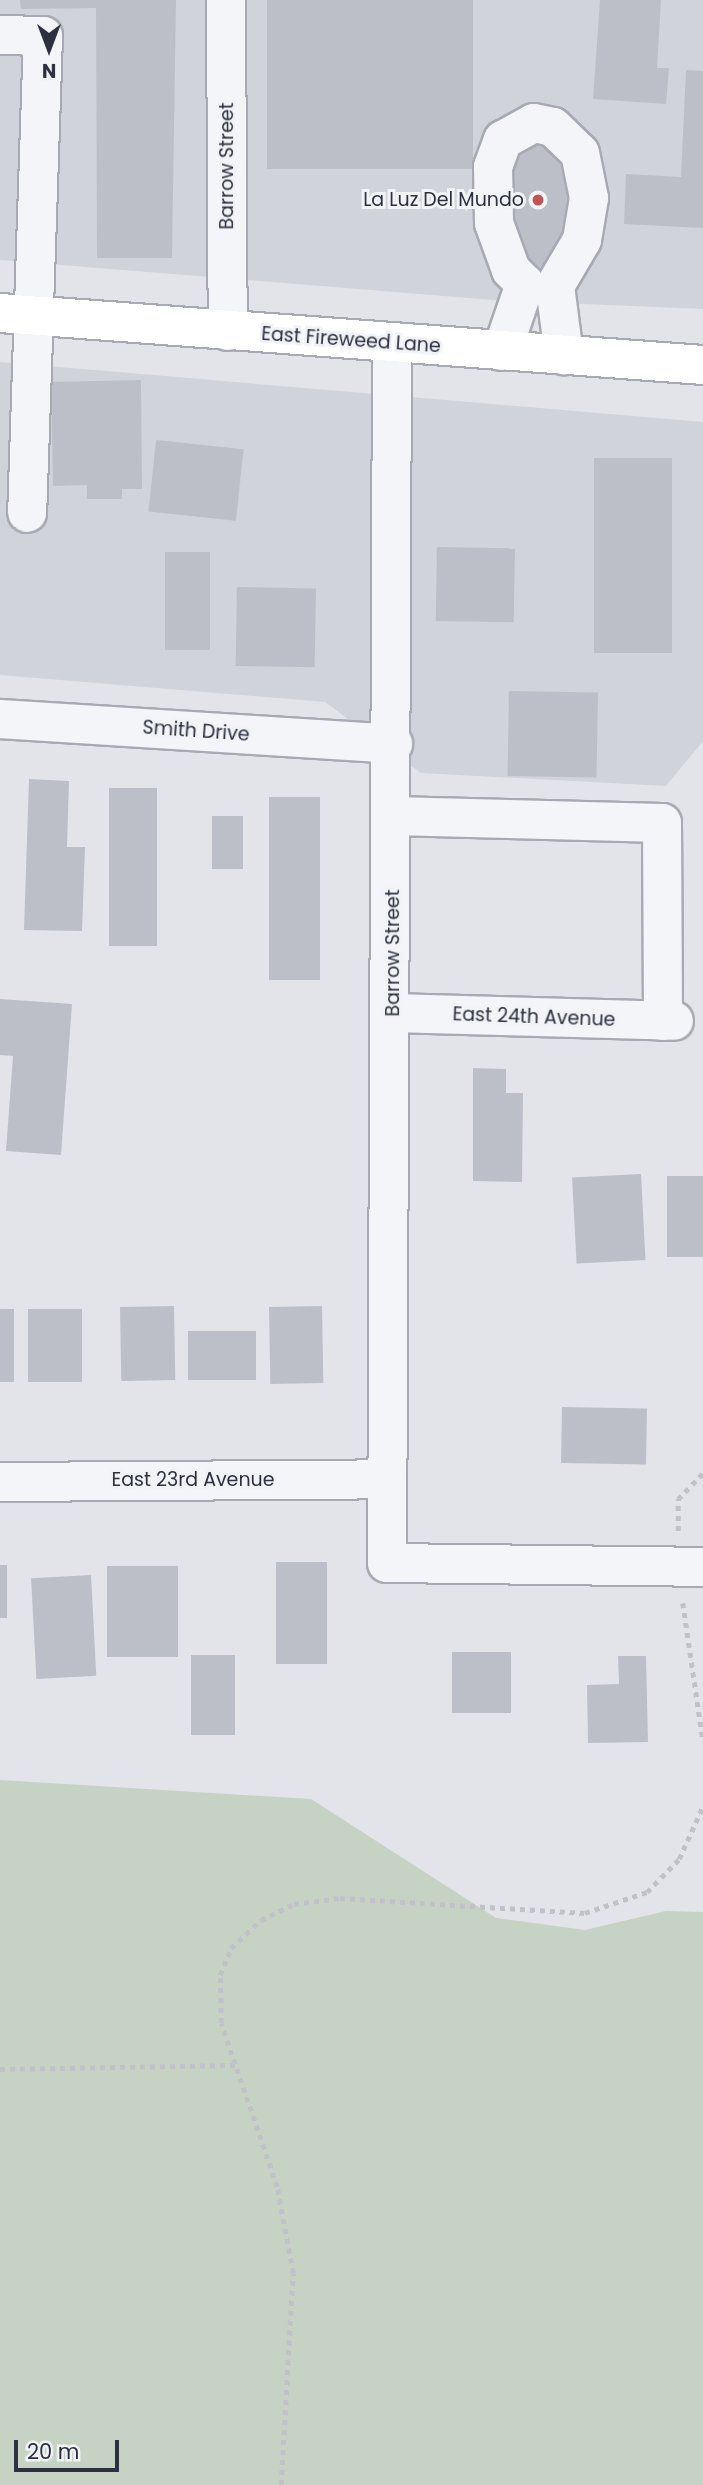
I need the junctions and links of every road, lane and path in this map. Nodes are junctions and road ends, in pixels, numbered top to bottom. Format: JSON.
{"nodes":[{"id":1,"x":226,"y":0,"type":"edge"},
{"id":2,"x":0,"y":35,"type":"edge"},
{"id":3,"x":16,"y":314,"type":"edge"},
{"id":4,"x":228,"y":331,"type":"junction"},
{"id":5,"x":392,"y":343,"type":"junction"},
{"id":6,"x":502,"y":351,"type":"junction"},
{"id":7,"x":564,"y":355,"type":"junction"},
{"id":8,"x":703,"y":365,"type":"edge"},
{"id":9,"x":27,"y":513,"type":"dead end"},
{"id":10,"x":0,"y":719,"type":"edge"},
{"id":11,"x":393,"y":744,"type":"junction"},
{"id":12,"x":393,"y":816,"type":"junction"},
{"id":13,"x":393,"y":1013,"type":"junction"},
{"id":14,"x":703,"y":1473,"type":"edge"},
{"id":15,"x":385,"y":1479,"type":"junction"},
{"id":16,"x":0,"y":1482,"type":"edge"},
{"id":17,"x":690,"y":1565,"type":"edge"},
{"id":18,"x":703,"y":1740,"type":"edge"},
{"id":19,"x":703,"y":1806,"type":"edge"},
{"id":20,"x":236,"y":2065,"type":"junction"},
{"id":21,"x":0,"y":2069,"type":"edge"},
{"id":22,"x":281,"y":2485,"type":"edge"}],
"edges":[{"from":1,"to":4,"type":"street","name":"Barrow Street"},
{"from":2,"to":3,"type":"street"},
{"from":3,"to":4,"type":"main road","name":"East Fireweed Lane"},
{"from":3,"to":9,"type":"street"},
{"from":4,"to":5,"type":"main road","name":"East Fireweed Lane"},
{"from":5,"to":6,"type":"main road","name":"East Fireweed Lane"},
{"from":5,"to":11,"type":"street","name":"Barrow Street"},
{"from":6,"to":7,"type":"main road","name":"East Fireweed Lane"},
{"from":6,"to":7,"type":"street"},
{"from":7,"to":8,"type":"main road","name":"East Fireweed Lane"},
{"from":10,"to":11,"type":"street","name":"Smith Drive"},
{"from":11,"to":12,"type":"street","name":"Barrow Street"},
{"from":12,"to":13,"type":"street","name":"Barrow Street"},
{"from":12,"to":13,"type":"street","name":"East 24th Avenue"},
{"from":13,"to":15,"type":"street","name":"Barrow Street"},
{"from":14,"to":17,"type":"path"},
{"from":15,"to":16,"type":"street","name":"East 23rd Avenue"},
{"from":15,"to":17,"type":"street","name":"Barrow Street"},
{"from":17,"to":18,"type":"path"},
{"from":19,"to":20,"type":"path"},
{"from":20,"to":21,"type":"path"},
{"from":20,"to":22,"type":"path"}]}
